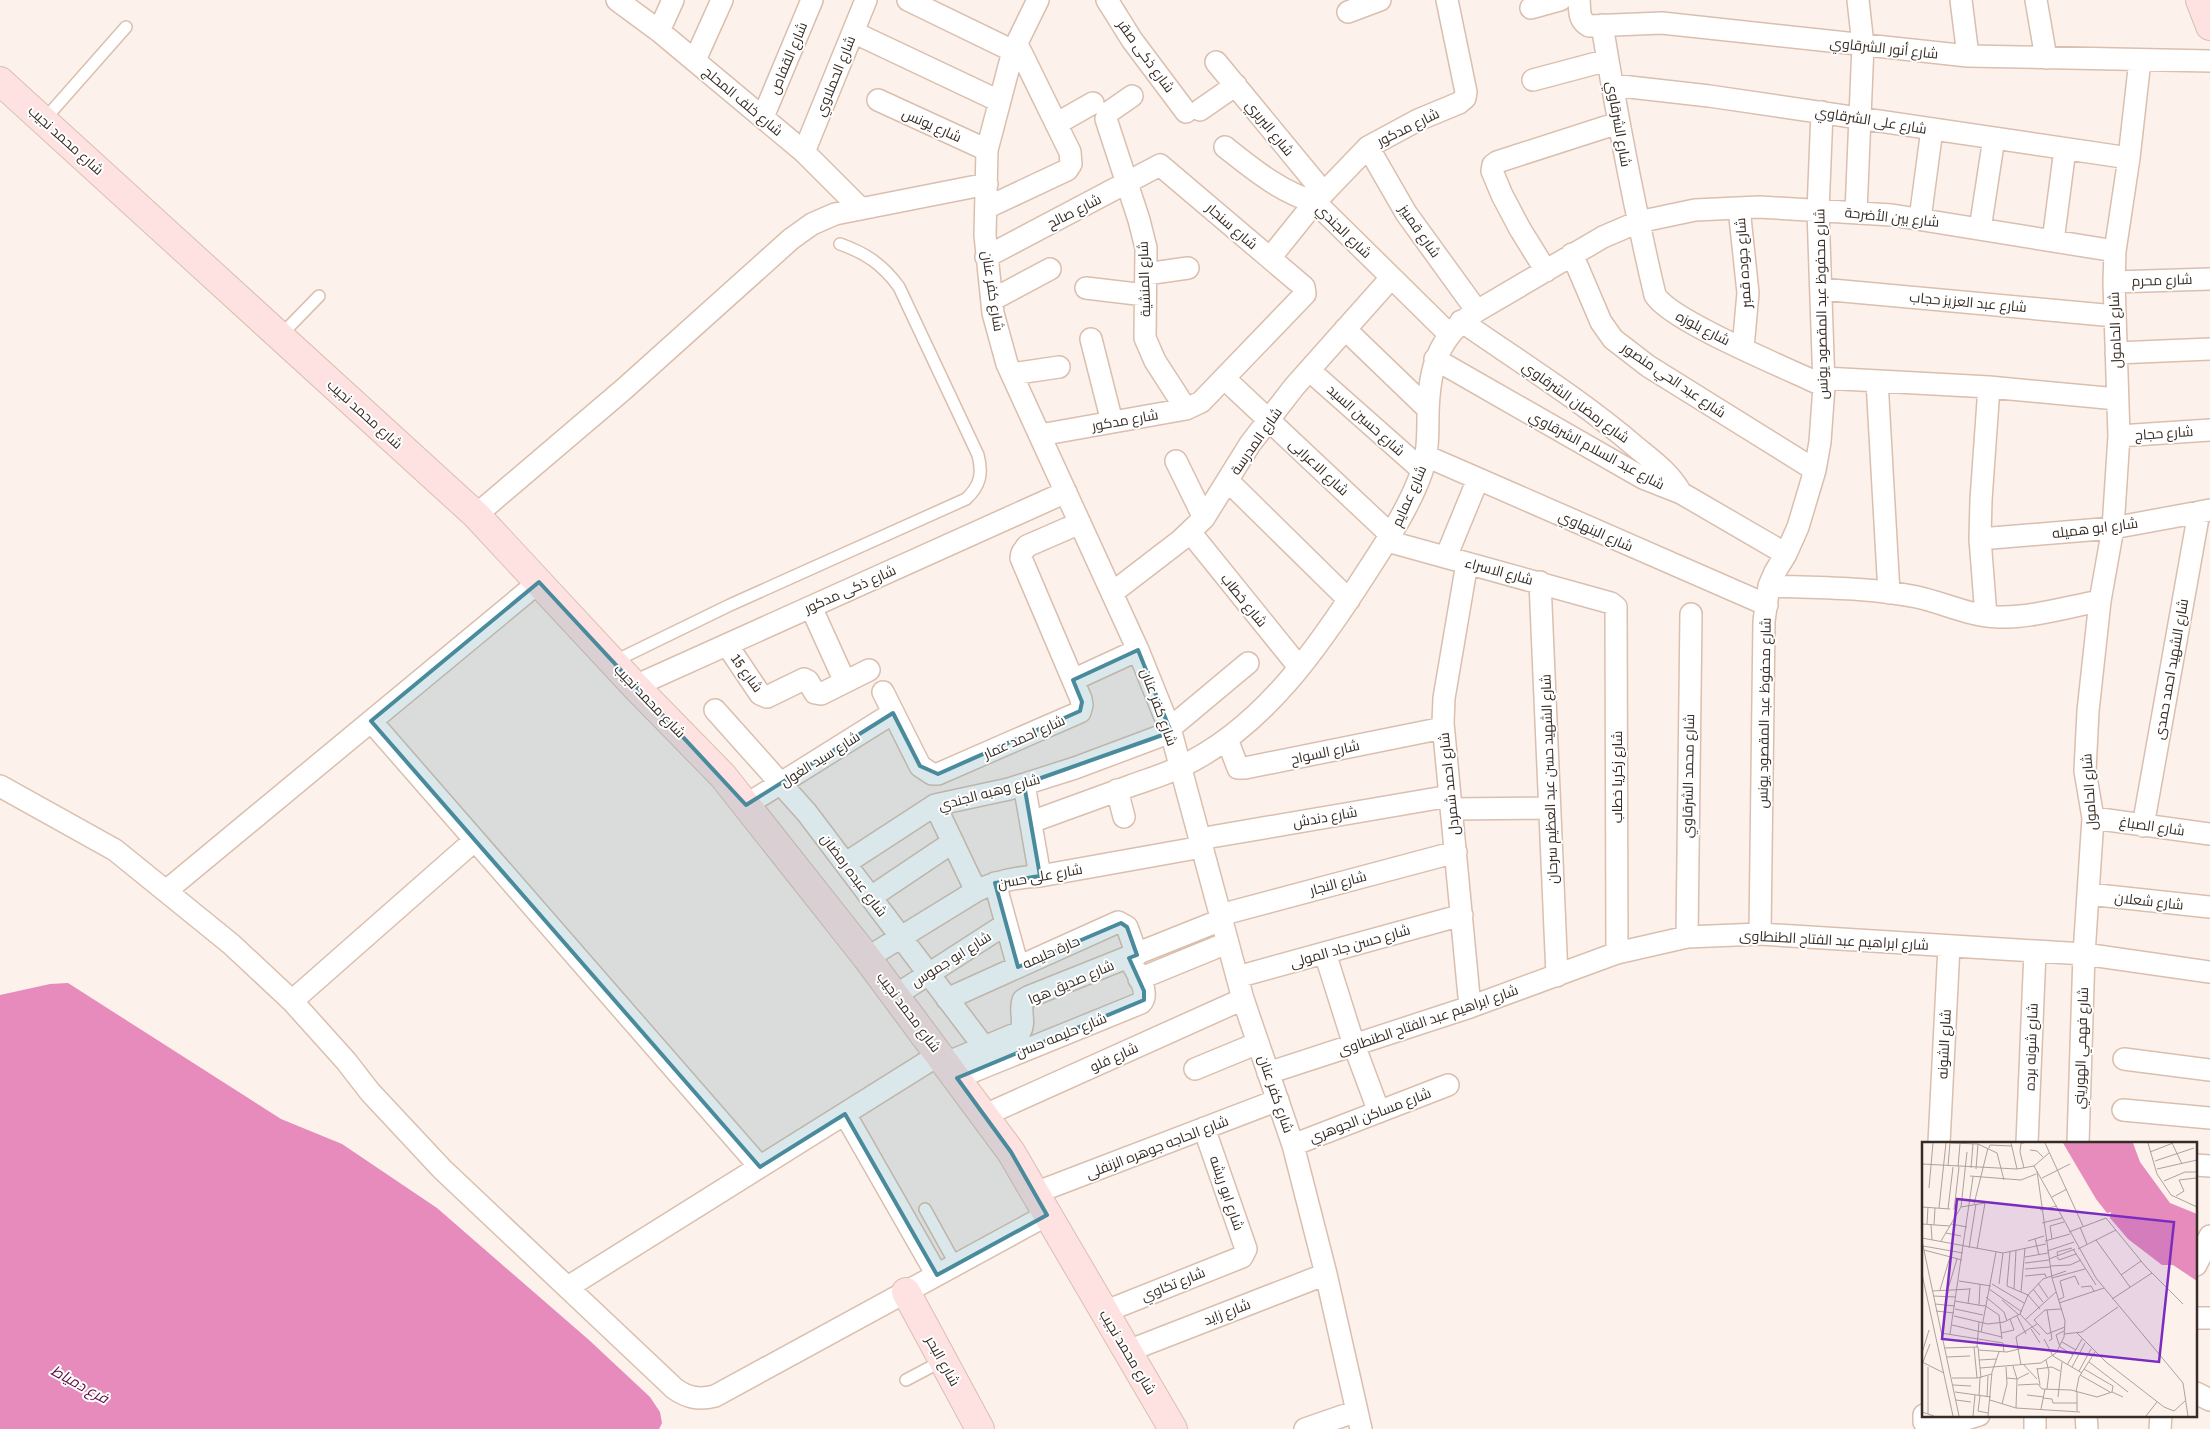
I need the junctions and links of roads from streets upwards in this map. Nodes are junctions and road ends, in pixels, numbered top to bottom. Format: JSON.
{"nodes":[{"id":1,"x":617,"y":0,"type":"edge"},
{"id":2,"x":673,"y":0,"type":"edge"},
{"id":3,"x":722,"y":0,"type":"edge"},
{"id":4,"x":812,"y":0,"type":"edge"},
{"id":5,"x":866,"y":0,"type":"edge"},
{"id":6,"x":908,"y":0,"type":"edge"},
{"id":7,"x":1038,"y":0,"type":"edge"},
{"id":8,"x":1107,"y":0,"type":"edge"},
{"id":9,"x":1380,"y":0,"type":"edge"},
{"id":10,"x":1447,"y":0,"type":"edge"},
{"id":11,"x":1560,"y":0,"type":"edge"},
{"id":12,"x":1579,"y":0,"type":"edge"},
{"id":13,"x":1858,"y":0,"type":"edge"},
{"id":14,"x":1961,"y":0,"type":"edge"},
{"id":15,"x":2036,"y":0,"type":"edge"},
{"id":16,"x":2200,"y":0,"type":"edge"},
{"id":17,"x":1531,"y":8,"type":"dead end"},
{"id":18,"x":1348,"y":12,"type":"dead end"},
{"id":19,"x":1602,"y":25,"type":"junction"},
{"id":20,"x":2210,"y":26,"type":"edge"},
{"id":21,"x":659,"y":31,"type":"junction"},
{"id":22,"x":853,"y":32,"type":"junction"},
{"id":23,"x":1863,"y":45,"type":"junction"},
{"id":24,"x":1015,"y":47,"type":"junction"},
{"id":25,"x":1968,"y":56,"type":"junction"},
{"id":26,"x":2046,"y":58,"type":"junction"},
{"id":27,"x":694,"y":60,"type":"junction"},
{"id":28,"x":1608,"y":60,"type":"junction"},
{"id":29,"x":2140,"y":60,"type":"junction"},
{"id":30,"x":2210,"y":61,"type":"edge"},
{"id":31,"x":1216,"y":62,"type":"dead end"},
{"id":32,"x":1533,"y":80,"type":"dead end"},
{"id":33,"x":0,"y":81,"type":"edge"},
{"id":34,"x":1236,"y":85,"type":"junction"},
{"id":35,"x":1612,"y":85,"type":"junction"},
{"id":36,"x":1132,"y":96,"type":"dead end"},
{"id":37,"x":878,"y":100,"type":"dead end"},
{"id":38,"x":999,"y":101,"type":"junction"},
{"id":39,"x":1093,"y":103,"type":"dead end"},
{"id":40,"x":1822,"y":112,"type":"junction"},
{"id":41,"x":763,"y":117,"type":"junction"},
{"id":42,"x":1860,"y":118,"type":"junction"},
{"id":43,"x":1618,"y":123,"type":"junction"},
{"id":44,"x":1056,"y":124,"type":"junction"},
{"id":45,"x":1932,"y":129,"type":"junction"},
{"id":46,"x":1994,"y":138,"type":"junction"},
{"id":47,"x":1225,"y":147,"type":"dead end"},
{"id":48,"x":1368,"y":147,"type":"junction"},
{"id":49,"x":2065,"y":149,"type":"junction"},
{"id":50,"x":987,"y":150,"type":"junction"},
{"id":51,"x":804,"y":152,"type":"junction"},
{"id":52,"x":2129,"y":158,"type":"junction"},
{"id":53,"x":1160,"y":165,"type":"joint"},
{"id":54,"x":986,"y":184,"type":"junction"},
{"id":55,"x":1126,"y":184,"type":"junction"},
{"id":56,"x":1320,"y":198,"type":"junction"},
{"id":57,"x":986,"y":208,"type":"junction"},
{"id":58,"x":1738,"y":208,"type":"junction"},
{"id":59,"x":861,"y":210,"type":"junction"},
{"id":60,"x":1818,"y":210,"type":"junction"},
{"id":61,"x":1856,"y":212,"type":"junction"},
{"id":62,"x":1920,"y":219,"type":"junction"},
{"id":63,"x":1638,"y":222,"type":"junction"},
{"id":64,"x":1980,"y":229,"type":"junction"},
{"id":65,"x":2053,"y":241,"type":"junction"},
{"id":66,"x":2115,"y":251,"type":"junction"},
{"id":67,"x":1572,"y":254,"type":"junction"},
{"id":68,"x":986,"y":257,"type":"junction"},
{"id":69,"x":1270,"y":258,"type":"junction"},
{"id":70,"x":1050,"y":268,"type":"dead end"},
{"id":71,"x":1188,"y":268,"type":"dead end"},
{"id":72,"x":1546,"y":271,"type":"junction"},
{"id":73,"x":1391,"y":278,"type":"junction"},
{"id":74,"x":2210,"y":279,"type":"edge"},
{"id":75,"x":2114,"y":282,"type":"junction"},
{"id":76,"x":1146,"y":284,"type":"junction"},
{"id":77,"x":1304,"y":287,"type":"joint"},
{"id":78,"x":1086,"y":288,"type":"dead end"},
{"id":79,"x":1821,"y":288,"type":"junction"},
{"id":80,"x":992,"y":300,"type":"junction"},
{"id":81,"x":2115,"y":316,"type":"junction"},
{"id":82,"x":1462,"y":322,"type":"junction"},
{"id":83,"x":1345,"y":329,"type":"junction"},
{"id":84,"x":1091,"y":339,"type":"dead end"},
{"id":85,"x":1743,"y":348,"type":"junction"},
{"id":86,"x":2210,"y":349,"type":"edge"},
{"id":87,"x":2116,"y":353,"type":"junction"},
{"id":88,"x":1435,"y":359,"type":"junction"},
{"id":89,"x":1059,"y":367,"type":"dead end"},
{"id":90,"x":1310,"y":370,"type":"junction"},
{"id":91,"x":1012,"y":374,"type":"junction"},
{"id":92,"x":1224,"y":379,"type":"junction"},
{"id":93,"x":1877,"y":381,"type":"junction"},
{"id":94,"x":1824,"y":382,"type":"junction"},
{"id":95,"x":1989,"y":387,"type":"junction"},
{"id":96,"x":2117,"y":399,"type":"junction"},
{"id":97,"x":1186,"y":409,"type":"junction"},
{"id":98,"x":1428,"y":409,"type":"junction"},
{"id":99,"x":1269,"y":420,"type":"junction"},
{"id":100,"x":1112,"y":422,"type":"junction"},
{"id":101,"x":2210,"y":430,"type":"edge"},
{"id":102,"x":1040,"y":435,"type":"junction"},
{"id":103,"x":2119,"y":436,"type":"junction"},
{"id":104,"x":1176,"y":461,"type":"dead end"},
{"id":105,"x":1424,"y":463,"type":"junction"},
{"id":106,"x":1815,"y":470,"type":"junction"},
{"id":107,"x":1478,"y":479,"type":"junction"},
{"id":108,"x":1228,"y":481,"type":"junction"},
{"id":109,"x":1066,"y":492,"type":"junction"},
{"id":110,"x":1681,"y":494,"type":"junction"},
{"id":111,"x":2204,"y":511,"type":"edge"},
{"id":112,"x":476,"y":515,"type":"junction"},
{"id":113,"x":1080,"y":523,"type":"junction"},
{"id":114,"x":1197,"y":525,"type":"junction"},
{"id":115,"x":2113,"y":528,"type":"junction"},
{"id":116,"x":1389,"y":538,"type":"junction"},
{"id":117,"x":1980,"y":539,"type":"junction"},
{"id":118,"x":1786,"y":554,"type":"junction"},
{"id":119,"x":1446,"y":557,"type":"junction"},
{"id":120,"x":1467,"y":563,"type":"junction"},
{"id":121,"x":539,"y":582,"type":"junction"},
{"id":122,"x":1540,"y":582,"type":"junction"},
{"id":123,"x":1112,"y":593,"type":"junction"},
{"id":124,"x":1889,"y":593,"type":"junction"},
{"id":125,"x":1768,"y":596,"type":"junction"},
{"id":126,"x":1349,"y":600,"type":"junction"},
{"id":127,"x":2100,"y":601,"type":"junction"},
{"id":128,"x":1611,"y":603,"type":"joint"},
{"id":129,"x":811,"y":607,"type":"junction"},
{"id":130,"x":1691,"y":614,"type":"dead end"},
{"id":131,"x":1986,"y":616,"type":"junction"},
{"id":132,"x":727,"y":645,"type":"junction"},
{"id":133,"x":1138,"y":650,"type":"junction"},
{"id":134,"x":1248,"y":663,"type":"dead end"},
{"id":135,"x":1299,"y":667,"type":"junction"},
{"id":136,"x":870,"y":670,"type":"dead end"},
{"id":137,"x":1073,"y":680,"type":"junction"},
{"id":138,"x":845,"y":682,"type":"junction"},
{"id":139,"x":635,"y":686,"type":"junction"},
{"id":140,"x":883,"y":692,"type":"dead end"},
{"id":141,"x":715,"y":710,"type":"dead end"},
{"id":142,"x":893,"y":713,"type":"junction"},
{"id":143,"x":371,"y":721,"type":"junction"},
{"id":144,"x":1443,"y":728,"type":"junction"},
{"id":145,"x":1170,"y":730,"type":"junction"},
{"id":146,"x":1227,"y":739,"type":"junction"},
{"id":147,"x":1180,"y":767,"type":"junction"},
{"id":148,"x":780,"y":783,"type":"junction"},
{"id":149,"x":1024,"y":784,"type":"junction"},
{"id":150,"x":0,"y":786,"type":"edge"},
{"id":151,"x":1117,"y":790,"type":"junction"},
{"id":152,"x":1451,"y":802,"type":"junction"},
{"id":153,"x":746,"y":805,"type":"junction"},
{"id":154,"x":935,"y":805,"type":"junction"},
{"id":155,"x":1550,"y":808,"type":"junction"},
{"id":156,"x":1124,"y":817,"type":"dead end"},
{"id":157,"x":2093,"y":818,"type":"junction"},
{"id":158,"x":1031,"y":822,"type":"junction"},
{"id":159,"x":2143,"y":826,"type":"junction"},
{"id":160,"x":2210,"y":834,"type":"edge"},
{"id":161,"x":475,"y":840,"type":"junction"},
{"id":162,"x":952,"y":842,"type":"junction"},
{"id":163,"x":1200,"y":843,"type":"junction"},
{"id":164,"x":1456,"y":852,"type":"junction"},
{"id":165,"x":846,"y":863,"type":"junction"},
{"id":166,"x":1040,"y":876,"type":"junction"},
{"id":167,"x":985,"y":887,"type":"junction"},
{"id":168,"x":166,"y":891,"type":"junction"},
{"id":169,"x":2088,"y":894,"type":"junction"},
{"id":170,"x":871,"y":897,"type":"junction"},
{"id":171,"x":2210,"y":907,"type":"edge"},
{"id":172,"x":1462,"y":915,"type":"junction"},
{"id":173,"x":1220,"y":917,"type":"junction"},
{"id":174,"x":1006,"y":924,"type":"junction"},
{"id":175,"x":1760,"y":934,"type":"junction"},
{"id":176,"x":1686,"y":937,"type":"junction"},
{"id":177,"x":901,"y":938,"type":"junction"},
{"id":178,"x":1227,"y":943,"type":"junction"},
{"id":179,"x":1949,"y":946,"type":"junction"},
{"id":180,"x":2035,"y":951,"type":"junction"},
{"id":181,"x":1325,"y":953,"type":"junction"},
{"id":182,"x":1617,"y":953,"type":"junction"},
{"id":183,"x":2084,"y":954,"type":"junction"},
{"id":184,"x":1133,"y":957,"type":"junction"},
{"id":185,"x":867,"y":958,"type":"junction"},
{"id":186,"x":1018,"y":967,"type":"junction"},
{"id":187,"x":2210,"y":972,"type":"edge"},
{"id":188,"x":928,"y":974,"type":"junction"},
{"id":189,"x":1557,"y":976,"type":"junction"},
{"id":190,"x":1237,"y":977,"type":"junction"},
{"id":191,"x":1139,"y":979,"type":"junction"},
{"id":192,"x":896,"y":995,"type":"junction"},
{"id":193,"x":947,"y":998,"type":"junction"},
{"id":194,"x":1243,"y":999,"type":"junction"},
{"id":195,"x":292,"y":1002,"type":"junction"},
{"id":196,"x":1470,"y":1007,"type":"junction"},
{"id":197,"x":1258,"y":1043,"type":"junction"},
{"id":198,"x":1354,"y":1045,"type":"junction"},
{"id":199,"x":984,"y":1047,"type":"junction"},
{"id":200,"x":2124,"y":1059,"type":"dead end"},
{"id":201,"x":948,"y":1065,"type":"junction"},
{"id":202,"x":1195,"y":1069,"type":"dead end"},
{"id":203,"x":2210,"y":1070,"type":"edge"},
{"id":204,"x":1268,"y":1073,"type":"junction"},
{"id":205,"x":1448,"y":1086,"type":"dead end"},
{"id":206,"x":1278,"y":1100,"type":"junction"},
{"id":207,"x":2122,"y":1110,"type":"dead end"},
{"id":208,"x":1379,"y":1112,"type":"junction"},
{"id":209,"x":845,"y":1114,"type":"junction"},
{"id":210,"x":985,"y":1115,"type":"junction"},
{"id":211,"x":2210,"y":1118,"type":"edge"},
{"id":212,"x":1204,"y":1128,"type":"junction"},
{"id":213,"x":1939,"y":1142,"type":"edge"},
{"id":214,"x":2027,"y":1142,"type":"edge"},
{"id":215,"x":2078,"y":1142,"type":"edge"},
{"id":216,"x":1293,"y":1145,"type":"junction"},
{"id":217,"x":760,"y":1167,"type":"junction"},
{"id":218,"x":1041,"y":1204,"type":"junction"},
{"id":219,"x":2210,"y":1236,"type":"edge"},
{"id":220,"x":1242,"y":1257,"type":"joint"},
{"id":221,"x":2198,"y":1261,"type":"edge"},
{"id":222,"x":1326,"y":1274,"type":"junction"},
{"id":223,"x":937,"y":1275,"type":"junction"},
{"id":224,"x":568,"y":1287,"type":"junction"},
{"id":225,"x":906,"y":1292,"type":"junction"},
{"id":226,"x":1104,"y":1312,"type":"junction"},
{"id":227,"x":1128,"y":1351,"type":"junction"},
{"id":228,"x":2198,"y":1394,"type":"edge"},
{"id":229,"x":2210,"y":1400,"type":"edge"},
{"id":230,"x":1924,"y":1416,"type":"edge"},
{"id":231,"x":1976,"y":1416,"type":"edge"},
{"id":232,"x":2035,"y":1416,"type":"edge"},
{"id":233,"x":2086,"y":1416,"type":"edge"},
{"id":234,"x":2161,"y":1416,"type":"edge"},
{"id":235,"x":1359,"y":1420,"type":"edge"},
{"id":236,"x":980,"y":1429,"type":"edge"},
{"id":237,"x":1173,"y":1429,"type":"edge"},
{"id":238,"x":1305,"y":1429,"type":"edge"},
{"id":239,"x":2035,"y":1429,"type":"edge"},
{"id":240,"x":2087,"y":1429,"type":"edge"},
{"id":241,"x":2160,"y":1429,"type":"edge"}],
"edges":[{"from":1,"to":21,"type":"street","name":"شارع خلف المحلج"},
{"from":2,"to":21,"type":"street"},
{"from":3,"to":27,"type":"street"},
{"from":4,"to":41,"type":"street","name":"شارع القفاص"},
{"from":5,"to":22,"type":"street","name":"شارع الحملاوي"},
{"from":6,"to":24,"type":"street"},
{"from":7,"to":24,"type":"street","name":"شارع كفر عنان"},
{"from":8,"to":34,"type":"street","name":"شارع ذكى صقر"},
{"from":9,"to":18,"type":"street"},
{"from":10,"to":48,"type":"street","name":"شارع مدكور"},
{"from":11,"to":17,"type":"street"},
{"from":12,"to":19,"type":"street","name":"شارع أنور الشرقاوي"},
{"from":13,"to":23,"type":"street"},
{"from":14,"to":25,"type":"street"},
{"from":15,"to":26,"type":"street"},
{"from":16,"to":20,"type":"street"},
{"from":19,"to":23,"type":"street","name":"شارع أنور الشرقاوي"},
{"from":19,"to":28,"type":"street","name":"شارع الشرقاوي"},
{"from":21,"to":27,"type":"street","name":"شارع خلف المحلج"},
{"from":22,"to":38,"type":"street"},
{"from":22,"to":51,"type":"street","name":"شارع الحملاوي"},
{"from":23,"to":25,"type":"street","name":"شارع أنور الشرقاوي"},
{"from":23,"to":42,"type":"street"},
{"from":24,"to":38,"type":"street","name":"شارع كفر عنان"},
{"from":24,"to":44,"type":"street"},
{"from":25,"to":26,"type":"street","name":"شارع أنور الشرقاوي"},
{"from":26,"to":29,"type":"street","name":"شارع أنور الشرقاوي"},
{"from":27,"to":41,"type":"street","name":"شارع خلف المحلج"},
{"from":28,"to":32,"type":"street"},
{"from":28,"to":35,"type":"street","name":"شارع الشرقاوي"},
{"from":29,"to":30,"type":"street","name":"شارع أنور الشرقاوي"},
{"from":29,"to":52,"type":"street","name":"شارع الحامول"},
{"from":31,"to":34,"type":"street","name":"شارع البربري"},
{"from":33,"to":112,"type":"street","name":"شارع محمد نجيب"},
{"from":34,"to":56,"type":"street","name":"شارع البربري"},
{"from":35,"to":40,"type":"street","name":"شارع على الشرقاوي"},
{"from":35,"to":43,"type":"street","name":"شارع الشرقاوي"},
{"from":36,"to":55,"type":"street","name":"شارع المنشية"},
{"from":37,"to":50,"type":"street","name":"شارع يونس"},
{"from":38,"to":50,"type":"street","name":"شارع كفر عنان"},
{"from":39,"to":44,"type":"street"},
{"from":40,"to":42,"type":"street","name":"شارع على الشرقاوي"},
{"from":40,"to":60,"type":"street","name":"شارع محفوظ عبد المقصود يونس"},
{"from":41,"to":51,"type":"street","name":"شارع خلف المحلج"},
{"from":42,"to":45,"type":"street","name":"شارع على الشرقاوي"},
{"from":42,"to":61,"type":"street"},
{"from":43,"to":63,"type":"street","name":"شارع الشرقاوي"},
{"from":43,"to":72,"type":"street"},
{"from":44,"to":57,"type":"street"},
{"from":45,"to":46,"type":"street","name":"شارع على الشرقاوي"},
{"from":45,"to":62,"type":"street"},
{"from":46,"to":49,"type":"street","name":"شارع على الشرقاوي"},
{"from":46,"to":64,"type":"street"},
{"from":47,"to":56,"type":"street","name":"شارع الجندي"},
{"from":48,"to":56,"type":"street","name":"شارع مدكور"},
{"from":48,"to":82,"type":"street","name":"شارع قمبيز"},
{"from":49,"to":52,"type":"street","name":"شارع على الشرقاوي"},
{"from":49,"to":65,"type":"street"},
{"from":50,"to":54,"type":"street","name":"شارع كفر عنان"},
{"from":51,"to":59,"type":"street","name":"شارع خلف المحلج"},
{"from":52,"to":66,"type":"street","name":"شارع الحامول"},
{"from":53,"to":55,"type":"street","name":"شارع صالح"},
{"from":53,"to":69,"type":"street","name":"شارع سنجار"},
{"from":54,"to":57,"type":"street","name":"شارع كفر عنان"},
{"from":54,"to":59,"type":"street"},
{"from":55,"to":68,"type":"street","name":"شارع صالح"},
{"from":55,"to":76,"type":"street","name":"شارع المنشية"},
{"from":56,"to":69,"type":"street","name":"شارع مدكور"},
{"from":56,"to":73,"type":"street","name":"شارع الجندي"},
{"from":57,"to":68,"type":"street","name":"شارع كفر عنان"},
{"from":58,"to":60,"type":"street","name":"شارع بين الأضرحة"},
{"from":58,"to":63,"type":"street","name":"شارع بين الأضرحة"},
{"from":58,"to":85,"type":"street","name":"شارع جوده قمبر"},
{"from":59,"to":112,"type":"street"},
{"from":60,"to":61,"type":"street","name":"شارع بين الأضرحة"},
{"from":60,"to":79,"type":"street","name":"شارع محفوظ عبد المقصود يونس"},
{"from":61,"to":62,"type":"street","name":"شارع بين الأضرحة"},
{"from":62,"to":64,"type":"street","name":"شارع بين الأضرحة"},
{"from":63,"to":67,"type":"street"},
{"from":63,"to":85,"type":"street","name":"شارع بلوزه"},
{"from":64,"to":65,"type":"street","name":"شارع بين الأضرحة"},
{"from":65,"to":66,"type":"street","name":"شارع بين الأضرحة"},
{"from":66,"to":75,"type":"street","name":"شارع الحامول"},
{"from":67,"to":72,"type":"street"},
{"from":67,"to":106,"type":"street","name":"شارع عبد الحي منصور"},
{"from":68,"to":80,"type":"street","name":"شارع كفر عنان"},
{"from":69,"to":77,"type":"street","name":"شارع سنجار"},
{"from":70,"to":80,"type":"street"},
{"from":71,"to":76,"type":"street"},
{"from":72,"to":82,"type":"street"},
{"from":73,"to":82,"type":"street","name":"شارع الجندي"},
{"from":73,"to":83,"type":"street","name":"شارع المدرسة"},
{"from":74,"to":75,"type":"street","name":"شارع محرم"},
{"from":75,"to":81,"type":"street","name":"شارع الحامول"},
{"from":76,"to":78,"type":"street"},
{"from":76,"to":97,"type":"street","name":"شارع المنشية"},
{"from":77,"to":92,"type":"street","name":"شارع مدكور"},
{"from":79,"to":81,"type":"street","name":"شارع عبد العزيز حجاب"},
{"from":79,"to":94,"type":"street","name":"شارع محفوظ عبد المقصود يونس"},
{"from":80,"to":91,"type":"street","name":"شارع كفر عنان"},
{"from":81,"to":87,"type":"street","name":"شارع الحامول"},
{"from":82,"to":88,"type":"street","name":"شارع عمايم"},
{"from":82,"to":110,"type":"street","name":"شارع رمضان الشرقاوي"},
{"from":83,"to":90,"type":"street","name":"شارع المدرسة"},
{"from":83,"to":98,"type":"street"},
{"from":84,"to":100,"type":"street"},
{"from":85,"to":94,"type":"street","name":"شارع بلوزه"},
{"from":86,"to":87,"type":"street"},
{"from":87,"to":96,"type":"street","name":"شارع الحامول"},
{"from":88,"to":98,"type":"street","name":"شارع عمايم"},
{"from":88,"to":110,"type":"street","name":"شارع عبد السلام الشرقاوي"},
{"from":89,"to":91,"type":"street"},
{"from":90,"to":99,"type":"street","name":"شارع المدرسة"},
{"from":90,"to":105,"type":"street","name":"شارع حسين السيد"},
{"from":91,"to":102,"type":"street","name":"شارع كفر عنان"},
{"from":92,"to":97,"type":"street","name":"شارع مدكور"},
{"from":92,"to":99,"type":"street","name":"شارع الاعرابى"},
{"from":93,"to":94,"type":"street"},
{"from":93,"to":95,"type":"street"},
{"from":93,"to":124,"type":"street"},
{"from":94,"to":106,"type":"street","name":"شارع محفوظ عبد المقصود يونس"},
{"from":95,"to":96,"type":"street"},
{"from":95,"to":117,"type":"street"},
{"from":96,"to":103,"type":"street","name":"شارع الحامول"},
{"from":97,"to":100,"type":"street","name":"شارع مدكور"},
{"from":98,"to":105,"type":"street","name":"شارع عمايم"},
{"from":99,"to":108,"type":"street","name":"شارع المدرسة"},
{"from":99,"to":116,"type":"street","name":"شارع الاعرابى"},
{"from":100,"to":102,"type":"street","name":"شارع مدكور"},
{"from":101,"to":103,"type":"street","name":"شارع حجاج"},
{"from":102,"to":109,"type":"street","name":"شارع كفر عنان"},
{"from":103,"to":115,"type":"street","name":"شارع الحامول"},
{"from":104,"to":114,"type":"street","name":"شارع خطاب"},
{"from":105,"to":107,"type":"street","name":"شارع البنهاوي"},
{"from":105,"to":116,"type":"street","name":"شارع عمايم"},
{"from":106,"to":118,"type":"street","name":"شارع محفوظ عبد المقصود يونس"},
{"from":107,"to":119,"type":"street"},
{"from":107,"to":125,"type":"street","name":"شارع البنهاوي"},
{"from":108,"to":114,"type":"street","name":"شارع المدرسة"},
{"from":108,"to":126,"type":"street"},
{"from":109,"to":113,"type":"street","name":"شارع كفر عنان"},
{"from":109,"to":129,"type":"street","name":"شارع ذكى مدكور"},
{"from":110,"to":118,"type":"street","name":"شارع عبد السلام الشرقاوي"},
{"from":111,"to":115,"type":"street","name":"شارع ابو هميله"},
{"from":111,"to":159,"type":"street","name":"شارع الشهيد احمد حمدى"},
{"from":112,"to":121,"type":"street","name":"شارع محمد نجيب"},
{"from":113,"to":123,"type":"street","name":"شارع كفر عنان"},
{"from":113,"to":137,"type":"street","name":"شارع احمد عمار"},
{"from":114,"to":123,"type":"street","name":"شارع المدرسة"},
{"from":114,"to":135,"type":"street","name":"شارع خطاب"},
{"from":115,"to":117,"type":"street","name":"شارع ابو هميله"},
{"from":115,"to":127,"type":"street","name":"شارع الحامول"},
{"from":116,"to":119,"type":"street","name":"شارع الاسراء"},
{"from":116,"to":126,"type":"street","name":"شارع عمايم"},
{"from":117,"to":131,"type":"street"},
{"from":118,"to":125,"type":"street","name":"شارع محفوظ عبد المقصود يونس"},
{"from":119,"to":120,"type":"street","name":"شارع الاسراء"},
{"from":120,"to":122,"type":"street","name":"شارع الاسراء"},
{"from":120,"to":144,"type":"street","name":"شارع احمد شمردل"},
{"from":121,"to":139,"type":"street","name":"شارع محمد نجيب"},
{"from":121,"to":143,"type":"street"},
{"from":122,"to":128,"type":"street","name":"شارع الاسراء"},
{"from":122,"to":155,"type":"street","name":"شارع الشهيد حسن عبد العظيم سرحان"},
{"from":123,"to":133,"type":"street","name":"شارع كفر عنان"},
{"from":124,"to":125,"type":"street"},
{"from":124,"to":131,"type":"street"},
{"from":125,"to":175,"type":"street","name":"شارع محفوظ عبد المقصود يونس"},
{"from":126,"to":135,"type":"street","name":"شارع عمايم"},
{"from":127,"to":131,"type":"street"},
{"from":127,"to":157,"type":"street","name":"شارع الحامول"},
{"from":128,"to":182,"type":"street","name":"شارع زكريا خطاب"},
{"from":129,"to":132,"type":"street","name":"شارع ذكى مدكور"},
{"from":129,"to":138,"type":"street"},
{"from":130,"to":176,"type":"street","name":"شارع محمد الشرقاوي"},
{"from":132,"to":138,"type":"street","name":"شارع 15"},
{"from":132,"to":139,"type":"street","name":"شارع ذكى مدكور"},
{"from":133,"to":137,"type":"street"},
{"from":133,"to":145,"type":"street","name":"شارع كفر عنان"},
{"from":134,"to":145,"type":"street","name":"شارع وهبه الجندي"},
{"from":135,"to":146,"type":"street","name":"شارع عمايم"},
{"from":136,"to":138,"type":"street","name":"شارع 15"},
{"from":137,"to":142,"type":"street","name":"شارع احمد عمار"},
{"from":139,"to":153,"type":"street","name":"شارع محمد نجيب"},
{"from":140,"to":142,"type":"street","name":"شارع احمد عمار"},
{"from":141,"to":148,"type":"street","name":"شارع عبده رمضان"},
{"from":142,"to":148,"type":"street","name":"شارع سيد الغول"},
{"from":143,"to":161,"type":"street"},
{"from":143,"to":168,"type":"street"},
{"from":144,"to":146,"type":"street","name":"شارع السواح"},
{"from":144,"to":152,"type":"street","name":"شارع احمد شمردل"},
{"from":145,"to":147,"type":"street","name":"شارع كفر عنان"},
{"from":145,"to":149,"type":"street","name":"شارع وهبه الجندي"},
{"from":146,"to":147,"type":"street","name":"شارع عمايم"},
{"from":147,"to":151,"type":"street","name":"شارع عمايم"},
{"from":147,"to":163,"type":"street","name":"شارع كفر عنان"},
{"from":148,"to":153,"type":"street","name":"شارع سيد الغول"},
{"from":148,"to":165,"type":"street","name":"شارع عبده رمضان"},
{"from":149,"to":154,"type":"street","name":"شارع وهبه الجندي"},
{"from":149,"to":158,"type":"street"},
{"from":150,"to":168,"type":"street","name":"شارع الحاجه جوهره الزنفلى"},
{"from":151,"to":156,"type":"street"},
{"from":151,"to":158,"type":"street","name":"شارع عمايم"},
{"from":152,"to":155,"type":"street","name":"شارع دندش"},
{"from":152,"to":163,"type":"street","name":"شارع دندش"},
{"from":152,"to":164,"type":"street","name":"شارع احمد شمردل"},
{"from":153,"to":185,"type":"street","name":"شارع محمد نجيب"},
{"from":154,"to":162,"type":"street"},
{"from":154,"to":165,"type":"street","name":"شارع وهبه الجندي"},
{"from":155,"to":189,"type":"street","name":"شارع الشهيد حسن عبد العظيم سرحان"},
{"from":157,"to":159,"type":"street","name":"شارع الصباغ"},
{"from":157,"to":169,"type":"street","name":"شارع الحامول"},
{"from":158,"to":166,"type":"street"},
{"from":159,"to":160,"type":"street","name":"شارع الصباغ"},
{"from":161,"to":195,"type":"street"},
{"from":161,"to":217,"type":"street"},
{"from":162,"to":167,"type":"street"},
{"from":162,"to":170,"type":"street"},
{"from":163,"to":166,"type":"street","name":"شارع على حسن"},
{"from":163,"to":173,"type":"street","name":"شارع كفر عنان"},
{"from":164,"to":172,"type":"street","name":"شارع احمد شمردل"},
{"from":164,"to":173,"type":"street","name":"شارع النجار"},
{"from":165,"to":170,"type":"street","name":"شارع عبده رمضان"},
{"from":166,"to":167,"type":"street","name":"شارع على حسن"},
{"from":167,"to":174,"type":"street"},
{"from":167,"to":177,"type":"street","name":"شارع على حسن"},
{"from":168,"to":195,"type":"street","name":"شارع الحاجه جوهره الزنفلى"},
{"from":169,"to":171,"type":"street","name":"شارع شعلان"},
{"from":169,"to":183,"type":"street","name":"شارع الحامول"},
{"from":170,"to":177,"type":"street","name":"شارع عبده رمضان"},
{"from":172,"to":181,"type":"street","name":"شارع حسن جاد المولى"},
{"from":172,"to":196,"type":"street","name":"شارع احمد شمردل"},
{"from":173,"to":178,"type":"street","name":"شارع كفر عنان"},
{"from":173,"to":184,"type":"street","name":"شارع صديق هوا"},
{"from":174,"to":186,"type":"street"},
{"from":174,"to":188,"type":"street","name":"شارع ابو جموس"},
{"from":175,"to":176,"type":"street","name":"شارع ابراهيم عبد الفتاح الطنطاوى"},
{"from":175,"to":179,"type":"street","name":"شارع ابراهيم عبد الفتاح الطنطاوى"},
{"from":176,"to":182,"type":"street","name":"شارع ابراهيم عبد الفتاح الطنطاوى"},
{"from":177,"to":185,"type":"street","name":"شارع على حسن"},
{"from":177,"to":188,"type":"street","name":"شارع عبده رمضان"},
{"from":178,"to":190,"type":"street","name":"شارع كفر عنان"},
{"from":178,"to":191,"type":"street"},
{"from":179,"to":180,"type":"street","name":"شارع ابراهيم عبد الفتاح الطنطاوى"},
{"from":179,"to":213,"type":"street","name":"شارع الشونه"},
{"from":180,"to":183,"type":"street","name":"شارع ابراهيم عبد الفتاح الطنطاوى"},
{"from":180,"to":214,"type":"street","name":"شارع شونه برده"},
{"from":181,"to":190,"type":"street","name":"شارع حسن جاد المولى"},
{"from":181,"to":198,"type":"street"},
{"from":182,"to":189,"type":"street","name":"شارع ابراهيم عبد الفتاح الطنطاوى"},
{"from":183,"to":187,"type":"street","name":"شارع ابراهيم عبد الفتاح الطنطاوى"},
{"from":183,"to":215,"type":"street","name":"شارع فهمي الهوريني"},
{"from":184,"to":186,"type":"street","name":"حارة حليمه"},
{"from":184,"to":191,"type":"street","name":"شارع حليمه حسن"},
{"from":184,"to":199,"type":"street","name":"شارع صديق هوا"},
{"from":185,"to":192,"type":"street","name":"شارع محمد نجيب"},
{"from":186,"to":193,"type":"street","name":"حارة حليمه"},
{"from":188,"to":192,"type":"street","name":"شارع ابو جموس"},
{"from":188,"to":193,"type":"street","name":"شارع عبده رمضان"},
{"from":189,"to":196,"type":"street","name":"شارع ابراهيم عبد الفتاح الطنطاوى"},
{"from":190,"to":194,"type":"street","name":"شارع كفر عنان"},
{"from":191,"to":201,"type":"street","name":"شارع حليمه حسن"},
{"from":192,"to":201,"type":"street","name":"شارع محمد نجيب"},
{"from":193,"to":199,"type":"street","name":"شارع عبده رمضان"},
{"from":194,"to":197,"type":"street","name":"شارع كفر عنان"},
{"from":194,"to":210,"type":"street","name":"شارع فلو"},
{"from":195,"to":224,"type":"street","name":"شارع الحاجه جوهره الزنفلى"},
{"from":196,"to":198,"type":"street","name":"شارع ابراهيم عبد الفتاح الطنطاوى"},
{"from":197,"to":202,"type":"street"},
{"from":197,"to":204,"type":"street","name":"شارع كفر عنان"},
{"from":198,"to":204,"type":"street","name":"شارع ابراهيم عبد الفتاح الطنطاوى"},
{"from":198,"to":208,"type":"street"},
{"from":199,"to":201,"type":"street","name":"شارع صديق هوا"},
{"from":200,"to":203,"type":"street"},
{"from":201,"to":209,"type":"street"},
{"from":201,"to":210,"type":"street","name":"شارع محمد نجيب"},
{"from":204,"to":206,"type":"street","name":"شارع كفر عنان"},
{"from":205,"to":208,"type":"street","name":"شارع مساكن الجوهري"},
{"from":206,"to":212,"type":"street","name":"شارع الحاجه جوهره الزنفلى"},
{"from":206,"to":216,"type":"street","name":"شارع كفر عنان"},
{"from":207,"to":211,"type":"street"},
{"from":208,"to":216,"type":"street","name":"شارع مساكن الجوهري"},
{"from":209,"to":217,"type":"street"},
{"from":209,"to":223,"type":"street"},
{"from":210,"to":218,"type":"street","name":"شارع محمد نجيب"},
{"from":212,"to":218,"type":"street","name":"شارع الحاجه جوهره الزنفلى"},
{"from":212,"to":220,"type":"street","name":"شارع ابو ريشه"},
{"from":216,"to":222,"type":"street","name":"شارع كفر عنان"},
{"from":217,"to":224,"type":"street"},
{"from":218,"to":223,"type":"street","name":"شارع الحاجه جوهره الزنفلى"},
{"from":218,"to":226,"type":"street","name":"شارع محمد نجيب"},
{"from":219,"to":221,"type":"street"},
{"from":220,"to":226,"type":"street","name":"شارع تكاوي"},
{"from":222,"to":227,"type":"street","name":"شارع زايد"},
{"from":222,"to":235,"type":"street","name":"شارع كفر عنان"},
{"from":223,"to":225,"type":"street","name":"شارع الحاجه جوهره الزنفلى"},
{"from":224,"to":225,"type":"street","name":"شارع الحاجه جوهره الزنفلى"},
{"from":225,"to":236,"type":"street","name":"شارع البحر"},
{"from":226,"to":227,"type":"street","name":"شارع محمد نجيب"},
{"from":227,"to":237,"type":"street","name":"شارع محمد نجيب"},
{"from":228,"to":229,"type":"street"},
{"from":230,"to":231,"type":"street"},
{"from":232,"to":239,"type":"street"},
{"from":233,"to":240,"type":"street"},
{"from":234,"to":241,"type":"street"},
{"from":235,"to":238,"type":"street"}]}
